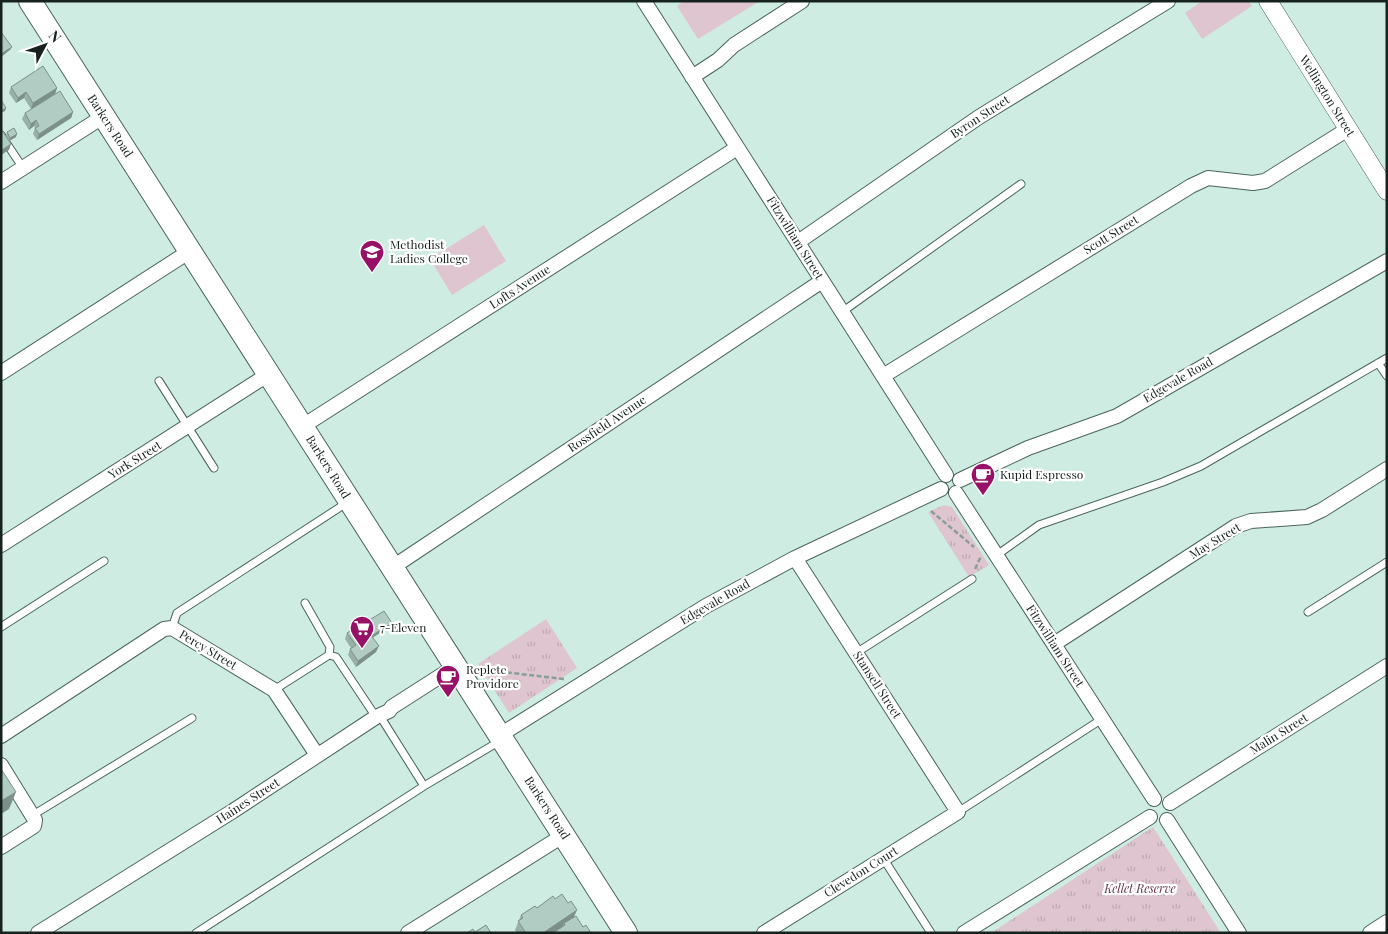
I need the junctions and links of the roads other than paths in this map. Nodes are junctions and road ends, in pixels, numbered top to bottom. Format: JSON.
{"nodes":[{"id":1,"x":30,"y":1,"type":"edge"},
{"id":2,"x":644,"y":1,"type":"edge"},
{"id":3,"x":802,"y":1,"type":"edge"},
{"id":4,"x":1168,"y":1,"type":"edge"},
{"id":5,"x":1268,"y":1,"type":"edge"},
{"id":6,"x":690,"y":73,"type":"junction"},
{"id":7,"x":104,"y":116,"type":"junction"},
{"id":8,"x":1348,"y":130,"type":"junction"},
{"id":9,"x":1,"y":135,"type":"edge"},
{"id":10,"x":738,"y":148,"type":"junction"},
{"id":11,"x":23,"y":168,"type":"junction"},
{"id":12,"x":1,"y":182,"type":"edge"},
{"id":13,"x":1021,"y":184,"type":"dead end"},
{"id":14,"x":1387,"y":191,"type":"edge"},
{"id":15,"x":798,"y":242,"type":"junction"},
{"id":16,"x":190,"y":251,"type":"junction"},
{"id":17,"x":1387,"y":261,"type":"edge"},
{"id":18,"x":822,"y":281,"type":"junction"},
{"id":19,"x":842,"y":312,"type":"junction"},
{"id":20,"x":1387,"y":358,"type":"edge"},
{"id":21,"x":1378,"y":362,"type":"junction"},
{"id":22,"x":1,"y":373,"type":"edge"},
{"id":23,"x":269,"y":374,"type":"junction"},
{"id":24,"x":883,"y":376,"type":"junction"},
{"id":25,"x":1387,"y":376,"type":"edge"},
{"id":26,"x":159,"y":381,"type":"dead end"},
{"id":27,"x":188,"y":426,"type":"junction"},
{"id":28,"x":302,"y":426,"type":"junction"},
{"id":29,"x":214,"y":468,"type":"dead end"},
{"id":30,"x":1387,"y":469,"type":"edge"},
{"id":31,"x":946,"y":475,"type":"junction"},
{"id":32,"x":958,"y":486,"type":"junction"},
{"id":33,"x":941,"y":489,"type":"junction"},
{"id":34,"x":350,"y":500,"type":"junction"},
{"id":35,"x":1,"y":545,"type":"edge"},
{"id":36,"x":997,"y":555,"type":"junction"},
{"id":37,"x":795,"y":558,"type":"junction"},
{"id":38,"x":104,"y":561,"type":"dead end"},
{"id":39,"x":1387,"y":562,"type":"edge"},
{"id":40,"x":393,"y":567,"type":"junction"},
{"id":41,"x":972,"y":579,"type":"road end"},
{"id":42,"x":305,"y":603,"type":"dead end"},
{"id":43,"x":1308,"y":612,"type":"dead end"},
{"id":44,"x":1,"y":627,"type":"edge"},
{"id":45,"x":172,"y":628,"type":"junction"},
{"id":46,"x":1054,"y":644,"type":"junction"},
{"id":47,"x":856,"y":653,"type":"junction"},
{"id":48,"x":328,"y":655,"type":"junction"},
{"id":49,"x":456,"y":666,"type":"junction"},
{"id":50,"x":1387,"y":666,"type":"edge"},
{"id":51,"x":274,"y":690,"type":"junction"},
{"id":52,"x":378,"y":717,"type":"junction"},
{"id":53,"x":192,"y":718,"type":"dead end"},
{"id":54,"x":1102,"y":719,"type":"junction"},
{"id":55,"x":1,"y":736,"type":"edge"},
{"id":56,"x":501,"y":737,"type":"junction"},
{"id":57,"x":317,"y":755,"type":"junction"},
{"id":58,"x":1,"y":765,"type":"edge"},
{"id":59,"x":424,"y":786,"type":"junction"},
{"id":60,"x":1154,"y":799,"type":"junction"},
{"id":61,"x":1170,"y":803,"type":"junction"},
{"id":62,"x":958,"y":812,"type":"junction"},
{"id":63,"x":34,"y":817,"type":"junction"},
{"id":64,"x":1150,"y":817,"type":"junction"},
{"id":65,"x":1168,"y":820,"type":"junction"},
{"id":66,"x":564,"y":835,"type":"junction"},
{"id":67,"x":1,"y":847,"type":"edge"},
{"id":68,"x":883,"y":858,"type":"junction"},
{"id":69,"x":1387,"y":922,"type":"edge"},
{"id":70,"x":38,"y":933,"type":"edge"},
{"id":71,"x":196,"y":933,"type":"edge"},
{"id":72,"x":408,"y":933,"type":"edge"},
{"id":73,"x":626,"y":933,"type":"edge"},
{"id":74,"x":764,"y":933,"type":"edge"},
{"id":75,"x":931,"y":933,"type":"edge"},
{"id":76,"x":964,"y":933,"type":"edge"},
{"id":77,"x":1238,"y":933,"type":"edge"},
{"id":78,"x":1370,"y":933,"type":"edge"}],
"edges":[{"from":1,"to":7,"type":"main road","name":"Barkers Road"},
{"from":2,"to":6,"type":"street","name":"Fitzwilliam Street"},
{"from":3,"to":6,"type":"street"},
{"from":4,"to":15,"type":"street","name":"Byron Street"},
{"from":5,"to":8,"type":"street","name":"Wellington Street"},
{"from":6,"to":10,"type":"street","name":"Fitzwilliam Street"},
{"from":7,"to":11,"type":"street"},
{"from":7,"to":16,"type":"main road","name":"Barkers Road"},
{"from":8,"to":14,"type":"street","name":"Wellington Street"},
{"from":8,"to":24,"type":"street","name":"Scott Street"},
{"from":9,"to":11,"type":"lane"},
{"from":10,"to":15,"type":"street","name":"Fitzwilliam Street"},
{"from":10,"to":28,"type":"street","name":"Lofts Avenue"},
{"from":11,"to":12,"type":"street"},
{"from":13,"to":19,"type":"lane"},
{"from":15,"to":18,"type":"street","name":"Fitzwilliam Street"},
{"from":16,"to":22,"type":"street"},
{"from":16,"to":23,"type":"main road","name":"Barkers Road"},
{"from":17,"to":32,"type":"street","name":"Edgevale Road"},
{"from":18,"to":19,"type":"street","name":"Fitzwilliam Street"},
{"from":18,"to":40,"type":"street","name":"Rossfield Avenue"},
{"from":19,"to":24,"type":"street","name":"Fitzwilliam Street"},
{"from":20,"to":21,"type":"lane"},
{"from":21,"to":25,"type":"lane"},
{"from":21,"to":36,"type":"lane"},
{"from":23,"to":27,"type":"street","name":"York Street"},
{"from":23,"to":28,"type":"main road","name":"Barkers Road"},
{"from":24,"to":31,"type":"street","name":"Fitzwilliam Street"},
{"from":26,"to":27,"type":"lane"},
{"from":27,"to":29,"type":"lane"},
{"from":27,"to":35,"type":"street","name":"York Street"},
{"from":28,"to":34,"type":"main road","name":"Barkers Road"},
{"from":30,"to":46,"type":"street","name":"May Street"},
{"from":31,"to":32,"type":"street"},
{"from":31,"to":33,"type":"street"},
{"from":32,"to":33,"type":"street"},
{"from":32,"to":36,"type":"street","name":"Fitzwilliam Street"},
{"from":33,"to":37,"type":"street","name":"Edgevale Road"},
{"from":34,"to":40,"type":"main road","name":"Barkers Road"},
{"from":34,"to":45,"type":"lane"},
{"from":36,"to":46,"type":"street","name":"Fitzwilliam Street"},
{"from":37,"to":47,"type":"street","name":"Stansell Street"},
{"from":37,"to":56,"type":"street","name":"Edgevale Road"},
{"from":38,"to":44,"type":"lane"},
{"from":39,"to":43,"type":"lane"},
{"from":40,"to":49,"type":"main road","name":"Barkers Road"},
{"from":41,"to":47,"type":"lane"},
{"from":42,"to":48,"type":"lane"},
{"from":45,"to":51,"type":"street","name":"Percy Street"},
{"from":45,"to":55,"type":"street","name":"Percy Street"},
{"from":46,"to":54,"type":"street","name":"Fitzwilliam Street"},
{"from":47,"to":62,"type":"street","name":"Stansell Street"},
{"from":48,"to":51,"type":"lane"},
{"from":48,"to":52,"type":"lane"},
{"from":49,"to":52,"type":"street","name":"Haines Street"},
{"from":49,"to":56,"type":"main road","name":"Barkers Road"},
{"from":50,"to":61,"type":"street","name":"Malin Street"},
{"from":51,"to":57,"type":"street","name":"Percy Street"},
{"from":52,"to":57,"type":"street","name":"Haines Street"},
{"from":52,"to":59,"type":"lane"},
{"from":53,"to":63,"type":"lane"},
{"from":54,"to":60,"type":"street","name":"Fitzwilliam Street"},
{"from":54,"to":62,"type":"lane"},
{"from":56,"to":59,"type":"lane"},
{"from":56,"to":66,"type":"main road","name":"Barkers Road"},
{"from":57,"to":70,"type":"street","name":"Haines Street"},
{"from":58,"to":63,"type":"street"},
{"from":59,"to":71,"type":"lane"},
{"from":60,"to":61,"type":"street"},
{"from":60,"to":64,"type":"street"},
{"from":61,"to":65,"type":"street"},
{"from":62,"to":68,"type":"street","name":"Clevedon Court"},
{"from":63,"to":67,"type":"street"},
{"from":64,"to":65,"type":"street"},
{"from":64,"to":76,"type":"street"},
{"from":65,"to":77,"type":"street"},
{"from":66,"to":72,"type":"street"},
{"from":66,"to":73,"type":"main road","name":"Barkers Road"},
{"from":68,"to":74,"type":"street","name":"Clevedon Court"},
{"from":68,"to":75,"type":"lane"},
{"from":69,"to":78,"type":"street"}]}
